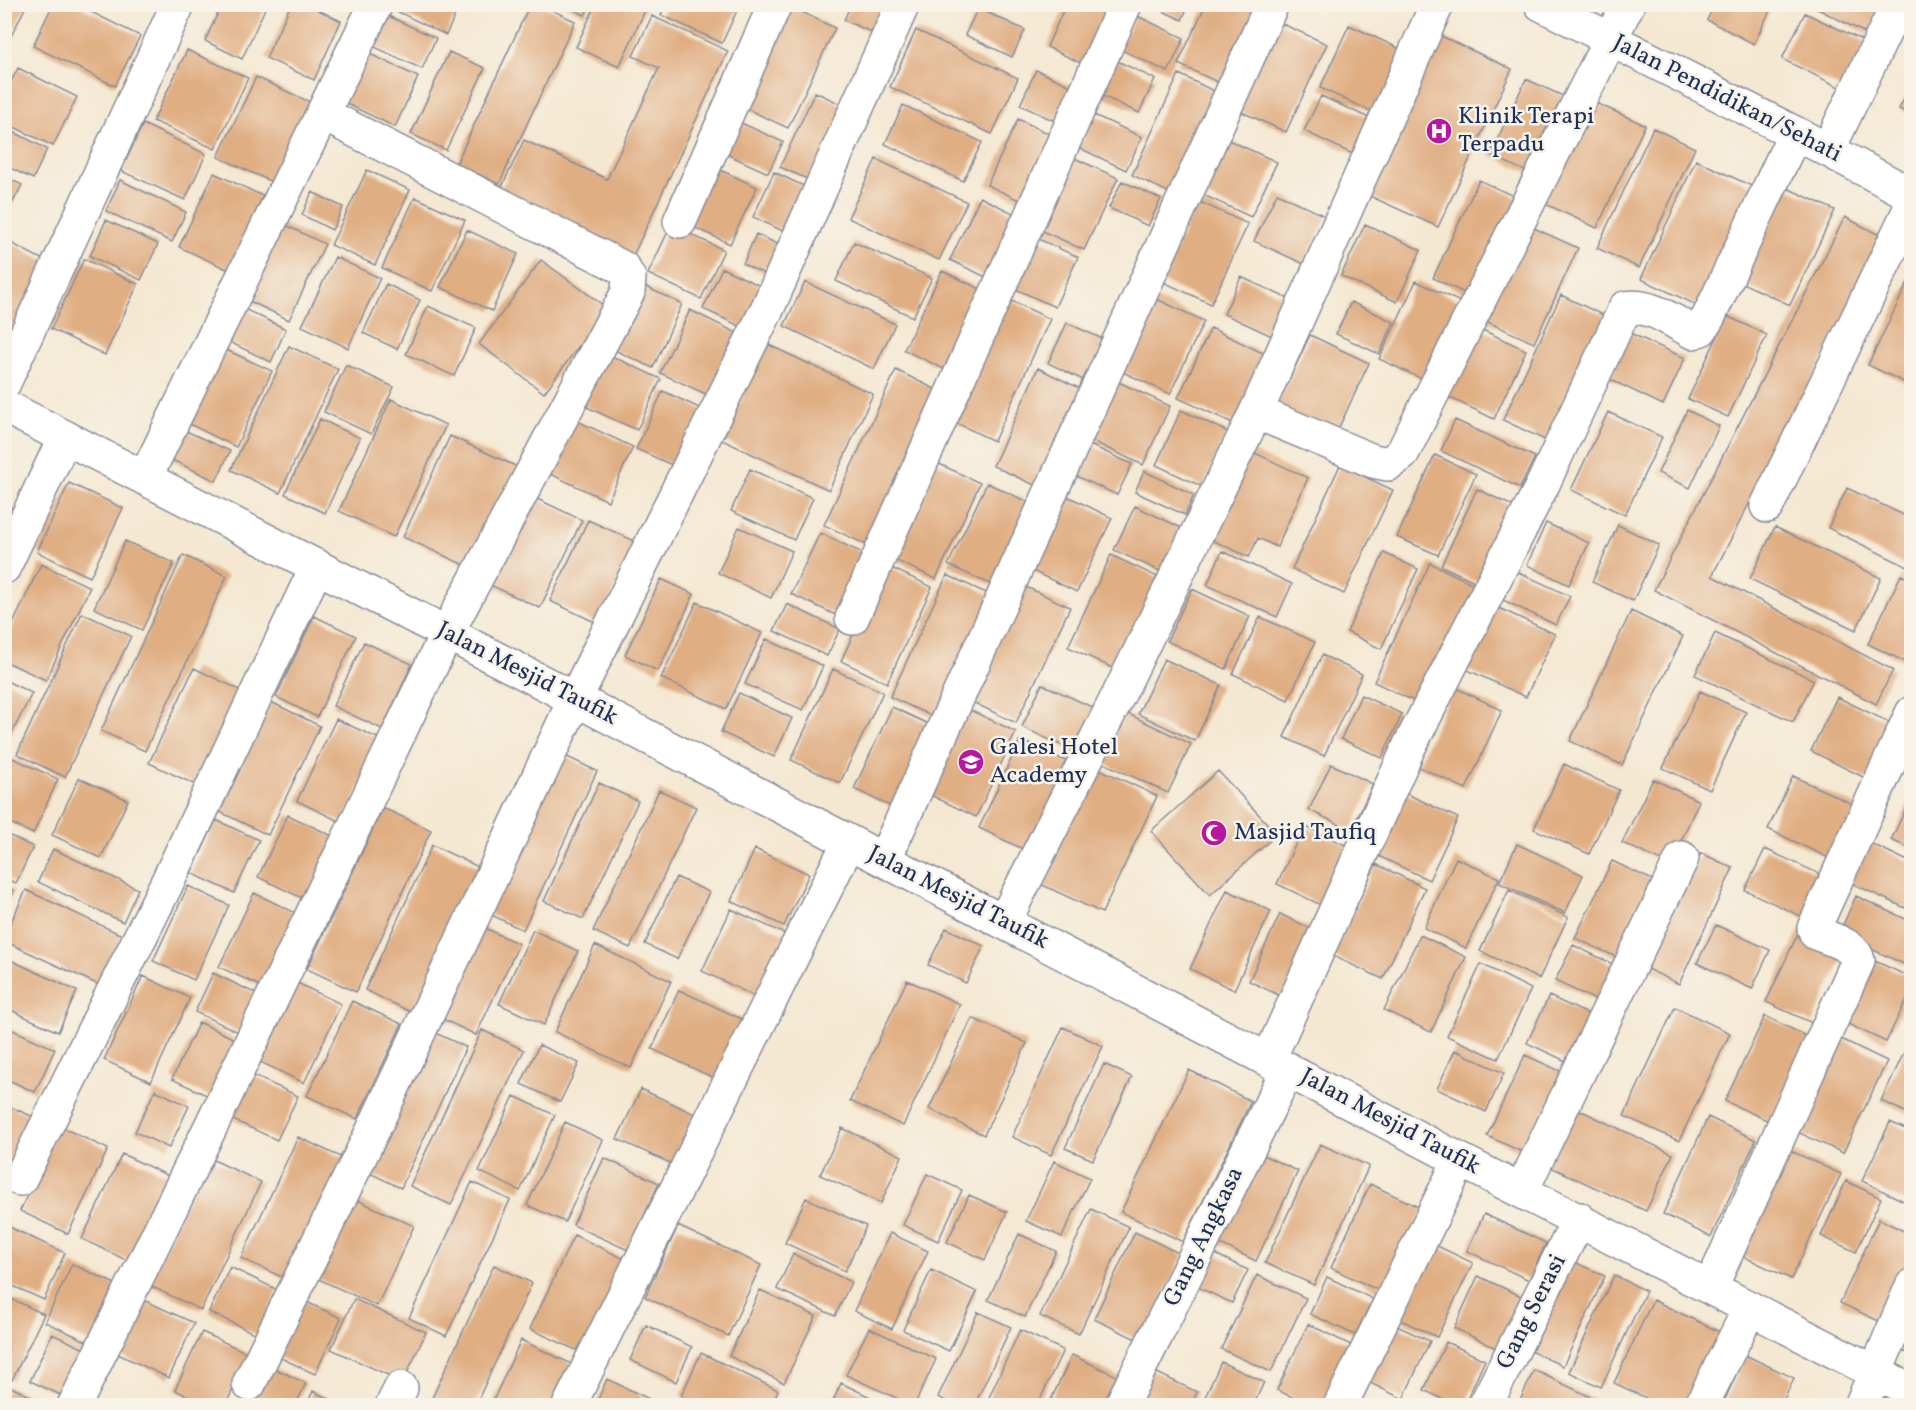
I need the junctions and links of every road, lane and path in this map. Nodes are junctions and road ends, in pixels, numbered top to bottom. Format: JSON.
{"nodes":[{"id":1,"x":178,"y":4,"type":"edge"},
{"id":2,"x":376,"y":4,"type":"edge"},
{"id":3,"x":775,"y":4,"type":"edge"},
{"id":4,"x":903,"y":4,"type":"edge"},
{"id":5,"x":1125,"y":4,"type":"edge"},
{"id":6,"x":1272,"y":4,"type":"edge"},
{"id":7,"x":1437,"y":4,"type":"edge"},
{"id":8,"x":1541,"y":4,"type":"edge"},
{"id":9,"x":1628,"y":4,"type":"edge"},
{"id":10,"x":1898,"y":4,"type":"edge"},
{"id":11,"x":1612,"y":40,"type":"junction"},
{"id":12,"x":323,"y":114,"type":"junction"},
{"id":13,"x":1795,"y":133,"type":"junction"},
{"id":14,"x":1828,"y":150,"type":"junction"},
{"id":15,"x":1911,"y":195,"type":"edge"},
{"id":16,"x":1911,"y":205,"type":"edge"},
{"id":17,"x":680,"y":221,"type":"dead end"},
{"id":18,"x":4,"y":383,"type":"edge"},
{"id":19,"x":4,"y":406,"type":"edge"},
{"id":20,"x":1256,"y":412,"type":"junction"},
{"id":21,"x":65,"y":437,"type":"junction"},
{"id":22,"x":145,"y":478,"type":"junction"},
{"id":23,"x":1767,"y":506,"type":"dead end"},
{"id":24,"x":317,"y":566,"type":"junction"},
{"id":25,"x":4,"y":567,"type":"edge"},
{"id":26,"x":852,"y":618,"type":"dead end"},
{"id":27,"x":447,"y":633,"type":"junction"},
{"id":28,"x":575,"y":699,"type":"junction"},
{"id":29,"x":1911,"y":713,"type":"edge"},
{"id":30,"x":849,"y":842,"type":"junction"},
{"id":31,"x":1682,"y":858,"type":"dead end"},
{"id":32,"x":884,"y":860,"type":"junction"},
{"id":33,"x":1004,"y":922,"type":"junction"},
{"id":34,"x":1278,"y":1064,"type":"junction"},
{"id":35,"x":1460,"y":1160,"type":"junction"},
{"id":36,"x":20,"y":1179,"type":"dead end"},
{"id":37,"x":1522,"y":1190,"type":"junction"},
{"id":38,"x":1579,"y":1219,"type":"junction"},
{"id":39,"x":1911,"y":1286,"type":"edge"},
{"id":40,"x":1711,"y":1287,"type":"junction"},
{"id":41,"x":1750,"y":1308,"type":"junction"},
{"id":42,"x":1876,"y":1373,"type":"junction"},
{"id":43,"x":249,"y":1384,"type":"dead end"},
{"id":44,"x":1911,"y":1391,"type":"edge"},
{"id":45,"x":74,"y":1406,"type":"edge"},
{"id":46,"x":569,"y":1406,"type":"edge"},
{"id":47,"x":1120,"y":1406,"type":"edge"},
{"id":48,"x":1340,"y":1406,"type":"edge"},
{"id":49,"x":1485,"y":1406,"type":"edge"},
{"id":50,"x":1701,"y":1406,"type":"edge"},
{"id":51,"x":1861,"y":1406,"type":"edge"}],
"edges":[{"from":1,"to":18,"type":"street"},
{"from":2,"to":12,"type":"street"},
{"from":3,"to":17,"type":"street"},
{"from":4,"to":28,"type":"street"},
{"from":5,"to":26,"type":"street"},
{"from":6,"to":32,"type":"street"},
{"from":7,"to":20,"type":"street"},
{"from":8,"to":11,"type":"street","name":"Jalan Pendidikan/Sehati"},
{"from":9,"to":11,"type":"street"},
{"from":10,"to":14,"type":"street"},
{"from":11,"to":13,"type":"street","name":"Jalan Pendidikan/Sehati"},
{"from":11,"to":20,"type":"street"},
{"from":12,"to":22,"type":"street"},
{"from":12,"to":27,"type":"street"},
{"from":13,"to":14,"type":"street","name":"Jalan Pendidikan/Sehati"},
{"from":13,"to":34,"type":"street","name":"Gang Angkasa"},
{"from":14,"to":15,"type":"street","name":"Jalan Pendidikan/Sehati"},
{"from":16,"to":23,"type":"street"},
{"from":19,"to":21,"type":"street","name":"Jalan Mesjid Taufik"},
{"from":20,"to":33,"type":"street"},
{"from":21,"to":22,"type":"street","name":"Jalan Mesjid Taufik"},
{"from":21,"to":25,"type":"street"},
{"from":22,"to":24,"type":"street","name":"Jalan Mesjid Taufik"},
{"from":24,"to":27,"type":"street","name":"Jalan Mesjid Taufik"},
{"from":24,"to":36,"type":"street"},
{"from":27,"to":28,"type":"street","name":"Jalan Mesjid Taufik"},
{"from":27,"to":45,"type":"street"},
{"from":28,"to":30,"type":"street","name":"Jalan Mesjid Taufik"},
{"from":28,"to":43,"type":"street"},
{"from":29,"to":40,"type":"street"},
{"from":30,"to":32,"type":"street","name":"Jalan Mesjid Taufik"},
{"from":30,"to":46,"type":"street"},
{"from":31,"to":37,"type":"street"},
{"from":32,"to":33,"type":"street","name":"Jalan Mesjid Taufik"},
{"from":33,"to":34,"type":"street","name":"Jalan Mesjid Taufik"},
{"from":34,"to":35,"type":"street","name":"Jalan Mesjid Taufik"},
{"from":34,"to":47,"type":"street","name":"Gang Angkasa"},
{"from":35,"to":37,"type":"street","name":"Jalan Mesjid Taufik"},
{"from":35,"to":48,"type":"street"},
{"from":37,"to":38,"type":"street","name":"Jalan Mesjid Taufik"},
{"from":38,"to":40,"type":"street","name":"Jalan Mesjid Taufik"},
{"from":38,"to":49,"type":"street","name":"Gang Serasi"},
{"from":39,"to":42,"type":"street"},
{"from":40,"to":41,"type":"street","name":"Jalan Mesjid Taufik"},
{"from":41,"to":42,"type":"street","name":"Jalan Mesjid Taufik"},
{"from":41,"to":50,"type":"street"},
{"from":42,"to":44,"type":"street","name":"Jalan Mesjid Taufik"},
{"from":42,"to":51,"type":"street"}]}
